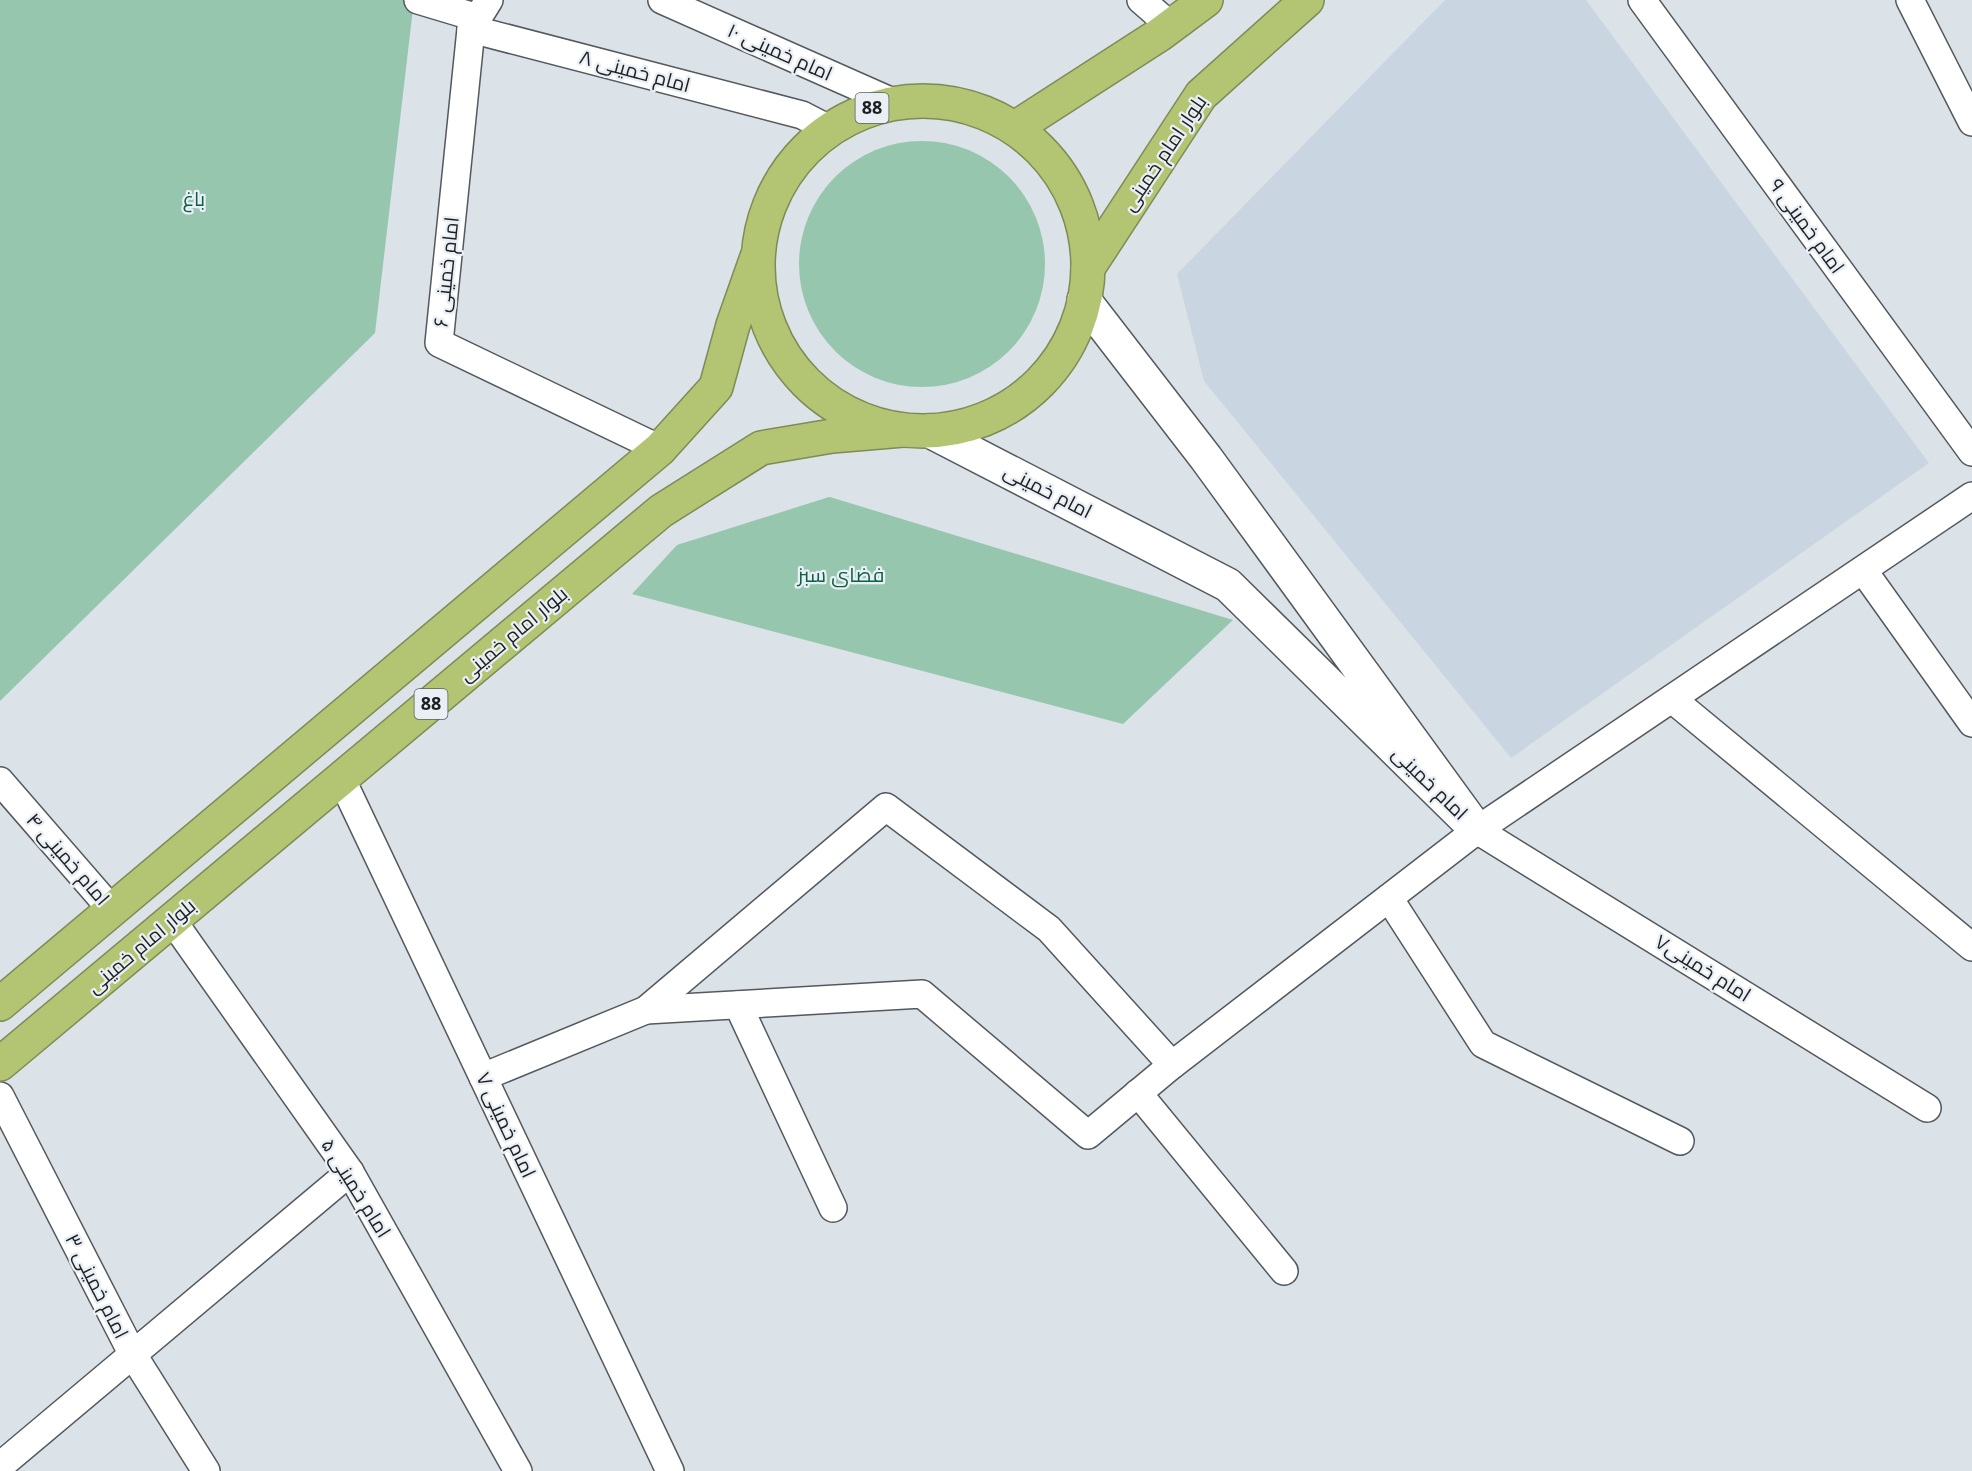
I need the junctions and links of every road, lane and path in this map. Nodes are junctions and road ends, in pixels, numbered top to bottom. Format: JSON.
{"nodes":[{"id":1,"x":418,"y":0,"type":"edge"},
{"id":2,"x":662,"y":0,"type":"edge"},
{"id":3,"x":1141,"y":0,"type":"edge"},
{"id":4,"x":1206,"y":0,"type":"edge"},
{"id":5,"x":1307,"y":0,"type":"edge"},
{"id":6,"x":1642,"y":0,"type":"edge"},
{"id":7,"x":1910,"y":0,"type":"edge"},
{"id":8,"x":479,"y":16,"type":"edge"},
{"id":9,"x":1171,"y":26,"type":"junction"},
{"id":10,"x":897,"y":104,"type":"junction"},
{"id":11,"x":1972,"y":122,"type":"edge"},
{"id":12,"x":1015,"y":128,"type":"junction"},
{"id":13,"x":829,"y":129,"type":"junction"},
{"id":14,"x":757,"y":257,"type":"junction"},
{"id":15,"x":1086,"y":284,"type":"junction"},
{"id":16,"x":916,"y":430,"type":"junction"},
{"id":17,"x":660,"y":449,"type":"junction"},
{"id":18,"x":1972,"y":453,"type":"edge"},
{"id":19,"x":1972,"y":496,"type":"edge"},
{"id":20,"x":1863,"y":570,"type":"junction"},
{"id":21,"x":1672,"y":699,"type":"junction"},
{"id":22,"x":1972,"y":723,"type":"edge"},
{"id":23,"x":341,"y":778,"type":"junction"},
{"id":24,"x":0,"y":781,"type":"edge"},
{"id":25,"x":1477,"y":830,"type":"junction"},
{"id":26,"x":1389,"y":898,"type":"junction"},
{"id":27,"x":112,"y":910,"type":"junction"},
{"id":28,"x":172,"y":920,"type":"junction"},
{"id":29,"x":1972,"y":947,"type":"edge"},
{"id":30,"x":0,"y":1004,"type":"edge"},
{"id":31,"x":738,"y":1005,"type":"junction"},
{"id":32,"x":646,"y":1010,"type":"junction"},
{"id":33,"x":0,"y":1064,"type":"edge"},
{"id":34,"x":1172,"y":1065,"type":"junction"},
{"id":35,"x":483,"y":1077,"type":"junction"},
{"id":36,"x":1138,"y":1093,"type":"junction"},
{"id":37,"x":0,"y":1096,"type":"edge"},
{"id":38,"x":1927,"y":1108,"type":"dead end"},
{"id":39,"x":1680,"y":1141,"type":"dead end"},
{"id":40,"x":350,"y":1172,"type":"junction"},
{"id":41,"x":833,"y":1208,"type":"dead end"},
{"id":42,"x":1284,"y":1271,"type":"dead end"},
{"id":43,"x":133,"y":1355,"type":"junction"},
{"id":44,"x":0,"y":1466,"type":"edge"},
{"id":45,"x":206,"y":1471,"type":"edge"},
{"id":46,"x":518,"y":1471,"type":"edge"},
{"id":47,"x":670,"y":1471,"type":"edge"}],
"edges":[{"from":1,"to":8,"type":"street","name":"امام خمینی ۸"},
{"from":2,"to":10,"type":"street","name":"امام خمینی ۱۰"},
{"from":3,"to":9,"type":"street"},
{"from":4,"to":9,"type":"highway"},
{"from":5,"to":15,"type":"highway","name":"بلوار امام خمینی","number":"88"},
{"from":6,"to":18,"type":"street","name":"امام خمینی ۹"},
{"from":7,"to":11,"type":"street"},
{"from":8,"to":13,"type":"street","name":"امام خمینی ۸"},
{"from":8,"to":17,"type":"street","name":"امام خمینی ۶"},
{"from":9,"to":12,"type":"highway"},
{"from":10,"to":12,"type":"highway","number":"88"},
{"from":10,"to":13,"type":"highway","number":"88"},
{"from":12,"to":15,"type":"highway","number":"88"},
{"from":13,"to":14,"type":"highway","number":"88"},
{"from":14,"to":16,"type":"highway","number":"88"},
{"from":14,"to":17,"type":"highway","number":"88"},
{"from":15,"to":16,"type":"highway","number":"88"},
{"from":15,"to":25,"type":"street","name":"امام خمینی"},
{"from":16,"to":23,"type":"highway","name":"بلوار امام خمینی","number":"88"},
{"from":16,"to":25,"type":"street","name":"امام خمینی"},
{"from":17,"to":27,"type":"highway","number":"88"},
{"from":19,"to":20,"type":"street"},
{"from":20,"to":21,"type":"street"},
{"from":20,"to":22,"type":"street"},
{"from":21,"to":25,"type":"street"},
{"from":21,"to":29,"type":"street"},
{"from":23,"to":28,"type":"highway","name":"بلوار امام خمینی","number":"88"},
{"from":23,"to":35,"type":"street","name":"امام خمینی ۷"},
{"from":24,"to":27,"type":"street","name":"امام خمینی ۴"},
{"from":25,"to":26,"type":"street"},
{"from":25,"to":38,"type":"street","name":"امام خمینی۷"},
{"from":26,"to":34,"type":"street"},
{"from":26,"to":39,"type":"street"},
{"from":27,"to":30,"type":"highway","number":"88"},
{"from":28,"to":33,"type":"highway","name":"بلوار امام خمینی","number":"88"},
{"from":28,"to":40,"type":"street","name":"امام خمینی ۵"},
{"from":31,"to":32,"type":"street"},
{"from":31,"to":36,"type":"street"},
{"from":31,"to":41,"type":"street"},
{"from":32,"to":34,"type":"street"},
{"from":32,"to":35,"type":"street"},
{"from":34,"to":36,"type":"street"},
{"from":35,"to":47,"type":"street","name":"امام خمینی ۷"},
{"from":36,"to":42,"type":"street"},
{"from":37,"to":43,"type":"street","name":"امام خمینی ۳"},
{"from":40,"to":43,"type":"street"},
{"from":40,"to":46,"type":"street","name":"امام خمینی ۵"},
{"from":43,"to":44,"type":"street"},
{"from":43,"to":45,"type":"street","name":"امام خمینی ۳"}]}
